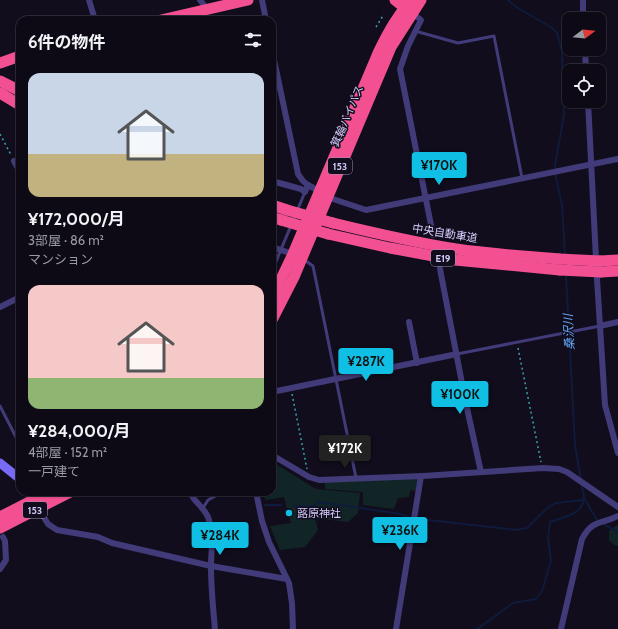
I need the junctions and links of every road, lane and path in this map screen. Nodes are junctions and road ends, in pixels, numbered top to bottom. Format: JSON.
{"nodes":[{"id":1,"x":89,"y":0,"type":"edge"},
{"id":2,"x":200,"y":0,"type":"edge"},
{"id":3,"x":248,"y":0,"type":"edge"},
{"id":4,"x":262,"y":0,"type":"edge"},
{"id":5,"x":395,"y":0,"type":"edge"},
{"id":6,"x":421,"y":0,"type":"edge"},
{"id":7,"x":583,"y":0,"type":"edge"},
{"id":8,"x":409,"y":7,"type":"edge"},
{"id":9,"x":207,"y":9,"type":"junction"},
{"id":10,"x":584,"y":12,"type":"edge"},
{"id":11,"x":384,"y":14,"type":"dead end"},
{"id":12,"x":93,"y":16,"type":"edge"},
{"id":13,"x":178,"y":16,"type":"edge"},
{"id":14,"x":265,"y":16,"type":"edge"},
{"id":15,"x":376,"y":27,"type":"dead end"},
{"id":16,"x":415,"y":31,"type":"junction"},
{"id":17,"x":16,"y":57,"type":"edge"},
{"id":18,"x":0,"y":63,"type":"edge"},
{"id":19,"x":276,"y":69,"type":"edge"},
{"id":20,"x":0,"y":81,"type":"edge"},
{"id":21,"x":16,"y":89,"type":"edge"},
{"id":22,"x":0,"y":93,"type":"edge"},
{"id":23,"x":16,"y":103,"type":"edge"},
{"id":24,"x":588,"y":108,"type":"edge"},
{"id":25,"x":0,"y":134,"type":"edge"},
{"id":26,"x":618,"y":159,"type":"edge"},
{"id":27,"x":14,"y":161,"type":"joint"},
{"id":28,"x":16,"y":165,"type":"edge"},
{"id":29,"x":591,"y":165,"type":"junction"},
{"id":30,"x":522,"y":178,"type":"junction"},
{"id":31,"x":276,"y":182,"type":"edge"},
{"id":32,"x":308,"y":185,"type":"junction"},
{"id":33,"x":305,"y":192,"type":"junction"},
{"id":34,"x":323,"y":194,"type":"junction"},
{"id":35,"x":426,"y":198,"type":"junction"},
{"id":36,"x":276,"y":206,"type":"edge"},
{"id":37,"x":276,"y":219,"type":"edge"},
{"id":38,"x":433,"y":235,"type":"dead end"},
{"id":39,"x":276,"y":248,"type":"edge"},
{"id":40,"x":282,"y":250,"type":"junction"},
{"id":41,"x":297,"y":256,"type":"junction"},
{"id":42,"x":618,"y":260,"type":"edge"},
{"id":43,"x":276,"y":263,"type":"edge"},
{"id":44,"x":560,"y":265,"type":"junction"},
{"id":45,"x":440,"y":269,"type":"dead end"},
{"id":46,"x":618,"y":271,"type":"edge"},
{"id":47,"x":276,"y":291,"type":"edge"},
{"id":48,"x":16,"y":299,"type":"edge"},
{"id":49,"x":0,"y":308,"type":"edge"},
{"id":50,"x":276,"y":314,"type":"edge"},
{"id":51,"x":410,"y":322,"type":"dead end"},
{"id":52,"x":618,"y":322,"type":"edge"},
{"id":53,"x":600,"y":326,"type":"junction"},
{"id":54,"x":517,"y":342,"type":"junction"},
{"id":55,"x":457,"y":354,"type":"junction"},
{"id":56,"x":417,"y":363,"type":"junction"},
{"id":57,"x":337,"y":380,"type":"junction"},
{"id":58,"x":291,"y":388,"type":"junction"},
{"id":59,"x":276,"y":391,"type":"edge"},
{"id":60,"x":0,"y":406,"type":"edge"},
{"id":61,"x":16,"y":437,"type":"edge"},
{"id":62,"x":618,"y":453,"type":"edge"},
{"id":63,"x":276,"y":457,"type":"edge"},
{"id":64,"x":0,"y":464,"type":"edge"},
{"id":65,"x":543,"y":468,"type":"junction"},
{"id":66,"x":481,"y":472,"type":"junction"},
{"id":67,"x":421,"y":476,"type":"junction"},
{"id":68,"x":16,"y":477,"type":"edge"},
{"id":69,"x":309,"y":477,"type":"junction"},
{"id":70,"x":356,"y":478,"type":"junction"},
{"id":71,"x":52,"y":496,"type":"edge"},
{"id":72,"x":192,"y":496,"type":"edge"},
{"id":73,"x":216,"y":496,"type":"edge"},
{"id":74,"x":257,"y":496,"type":"edge"},
{"id":75,"x":34,"y":500,"type":"edge"},
{"id":76,"x":618,"y":507,"type":"edge"},
{"id":77,"x":203,"y":508,"type":"junction"},
{"id":78,"x":618,"y":516,"type":"edge"},
{"id":79,"x":0,"y":517,"type":"edge"},
{"id":80,"x":1,"y":532,"type":"edge"},
{"id":81,"x":211,"y":566,"type":"junction"},
{"id":82,"x":0,"y":569,"type":"edge"},
{"id":83,"x":287,"y":579,"type":"junction"},
{"id":84,"x":215,"y":629,"type":"edge"},
{"id":85,"x":293,"y":629,"type":"edge"},
{"id":86,"x":396,"y":629,"type":"edge"},
{"id":87,"x":562,"y":629,"type":"edge"}],
"edges":[{"from":1,"to":12,"type":"street"},
{"from":2,"to":9,"type":"street"},
{"from":3,"to":9,"type":"highway"},
{"from":4,"to":14,"type":"street"},
{"from":5,"to":8,"type":"highway"},
{"from":6,"to":8,"type":"highway","number":"153"},
{"from":7,"to":10,"type":"street"},
{"from":8,"to":16,"type":"street"},
{"from":8,"to":34,"type":"highway","name":"箕輪バイパス","number":"153"},
{"from":9,"to":13,"type":"highway"},
{"from":11,"to":15,"type":"path"},
{"from":16,"to":30,"type":"lane"},
{"from":16,"to":35,"type":"street"},
{"from":17,"to":18,"type":"highway"},
{"from":19,"to":32,"type":"street"},
{"from":20,"to":21,"type":"highway"},
{"from":22,"to":23,"type":"highway"},
{"from":24,"to":29,"type":"street"},
{"from":25,"to":27,"type":"path"},
{"from":26,"to":29,"type":"street"},
{"from":27,"to":28,"type":"street"},
{"from":29,"to":30,"type":"street"},
{"from":29,"to":53,"type":"street"},
{"from":30,"to":35,"type":"street"},
{"from":31,"to":33,"type":"street"},
{"from":32,"to":33,"type":"street"},
{"from":32,"to":34,"type":"street"},
{"from":33,"to":40,"type":"lane"},
{"from":34,"to":35,"type":"street"},
{"from":34,"to":41,"type":"highway","name":"箕輪バイパス","number":"153"},
{"from":35,"to":38,"type":"street"},
{"from":36,"to":44,"type":"highway","name":"中央自動車道","number":"E19","bridge":true},
{"from":37,"to":44,"type":"highway","name":"中央自動車道","number":"E19","bridge":true},
{"from":39,"to":40,"type":"street"},
{"from":40,"to":41,"type":"street"},
{"from":40,"to":43,"type":"lane"},
{"from":41,"to":47,"type":"highway","name":"箕輪バイパス","number":"153"},
{"from":41,"to":50,"type":"highway","name":"箕輪バイパス","number":"153"},
{"from":41,"to":57,"type":"lane"},
{"from":42,"to":44,"type":"highway","name":"中央自動車道","number":"E19","bridge":true},
{"from":44,"to":46,"type":"highway","name":"中央自動車道","number":"E19","bridge":true},
{"from":45,"to":55,"type":"street"},
{"from":48,"to":49,"type":"street"},
{"from":51,"to":56,"type":"street"},
{"from":52,"to":53,"type":"street"},
{"from":53,"to":54,"type":"lane"},
{"from":53,"to":62,"type":"street"},
{"from":54,"to":55,"type":"lane"},
{"from":54,"to":65,"type":"path"},
{"from":55,"to":56,"type":"street"},
{"from":55,"to":66,"type":"street"},
{"from":56,"to":57,"type":"street"},
{"from":57,"to":58,"type":"street"},
{"from":57,"to":70,"type":"lane"},
{"from":58,"to":59,"type":"street"},
{"from":58,"to":69,"type":"path"},
{"from":60,"to":61,"type":"lane"},
{"from":63,"to":69,"type":"street"},
{"from":64,"to":68,"type":"street"},
{"from":65,"to":66,"type":"street"},
{"from":65,"to":76,"type":"street"},
{"from":66,"to":67,"type":"street"},
{"from":67,"to":70,"type":"street"},
{"from":67,"to":86,"type":"street"},
{"from":69,"to":70,"type":"street"},
{"from":71,"to":75,"type":"highway","number":"153"},
{"from":72,"to":77,"type":"street"},
{"from":73,"to":77,"type":"lane"},
{"from":74,"to":83,"type":"street"},
{"from":75,"to":79,"type":"highway","number":"153"},
{"from":75,"to":80,"type":"highway","number":"153"},
{"from":75,"to":81,"type":"street"},
{"from":77,"to":81,"type":"street"},
{"from":78,"to":87,"type":"street"},
{"from":80,"to":82,"type":"street"},
{"from":81,"to":83,"type":"street"},
{"from":81,"to":84,"type":"street"},
{"from":83,"to":85,"type":"street"}]}
